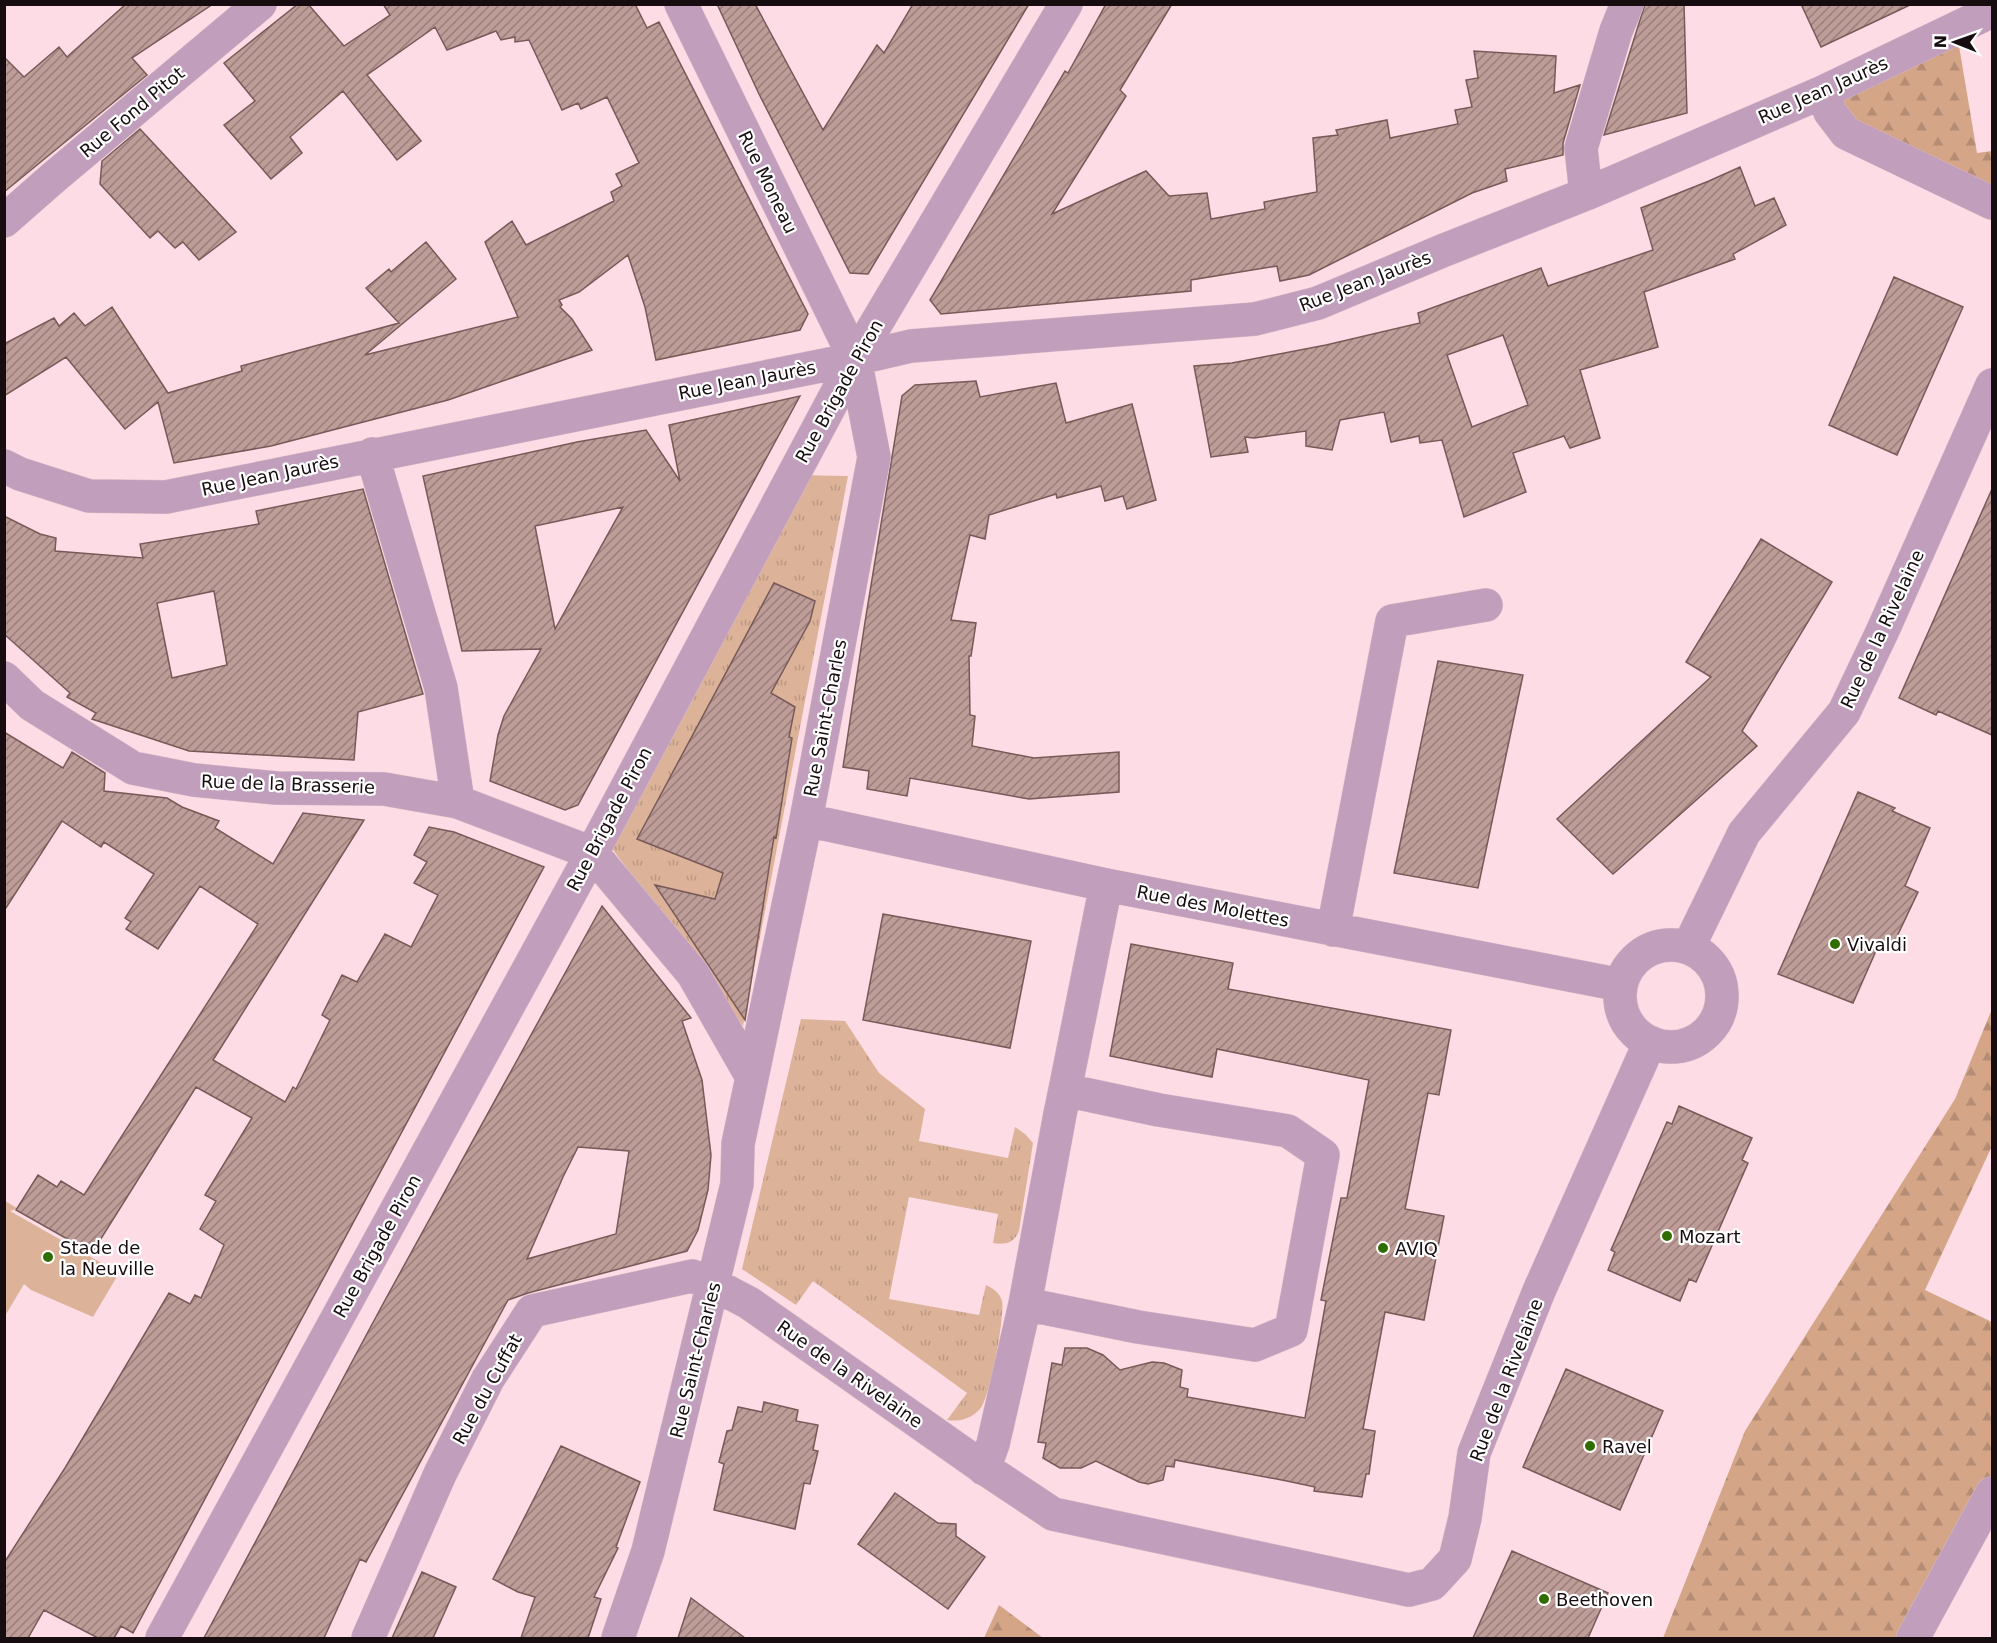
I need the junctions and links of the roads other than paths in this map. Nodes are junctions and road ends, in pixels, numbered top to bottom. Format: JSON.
{"nodes":[{"id":1,"x":260,"y":4,"type":"edge"},
{"id":2,"x":681,"y":4,"type":"edge"},
{"id":3,"x":1066,"y":4,"type":"edge"},
{"id":4,"x":1627,"y":4,"type":"edge"},
{"id":5,"x":1992,"y":11,"type":"edge"},
{"id":6,"x":1823,"y":92,"type":"junction"},
{"id":7,"x":1586,"y":194,"type":"junction"},
{"id":8,"x":1992,"y":203,"type":"edge"},
{"id":9,"x":4,"y":221,"type":"edge"},
{"id":10,"x":855,"y":359,"type":"junction"},
{"id":11,"x":1992,"y":385,"type":"edge"},
{"id":12,"x":372,"y":454,"type":"junction"},
{"id":13,"x":4,"y":466,"type":"edge"},
{"id":14,"x":1486,"y":605,"type":"dead end"},
{"id":15,"x":4,"y":678,"type":"edge"},
{"id":16,"x":458,"y":802,"type":"junction"},
{"id":17,"x":806,"y":820,"type":"junction"},
{"id":18,"x":592,"y":853,"type":"junction"},
{"id":19,"x":1106,"y":885,"type":"junction"},
{"id":20,"x":1333,"y":930,"type":"junction"},
{"id":21,"x":1688,"y":948,"type":"junction"},
{"id":22,"x":1621,"y":985,"type":"junction"},
{"id":23,"x":1650,"y":1042,"type":"junction"},
{"id":24,"x":752,"y":1077,"type":"junction"},
{"id":25,"x":1065,"y":1090,"type":"junction"},
{"id":26,"x":713,"y":1284,"type":"junction"},
{"id":27,"x":1025,"y":1304,"type":"junction"},
{"id":28,"x":984,"y":1469,"type":"junction"},
{"id":29,"x":1992,"y":1493,"type":"edge"},
{"id":30,"x":162,"y":1638,"type":"edge"},
{"id":31,"x":368,"y":1638,"type":"edge"},
{"id":32,"x":618,"y":1638,"type":"edge"},
{"id":33,"x":1913,"y":1638,"type":"edge"}],
"edges":[{"from":1,"to":9,"type":"street","name":"Rue Fond Pitot"},
{"from":2,"to":10,"type":"street","name":"Rue Moneau"},
{"from":3,"to":10,"type":"street","name":"Rue Brigade Piron"},
{"from":4,"to":7,"type":"street"},
{"from":5,"to":6,"type":"street","name":"Rue Jean Jaurès"},
{"from":6,"to":7,"type":"street","name":"Rue Jean Jaurès"},
{"from":6,"to":8,"type":"street"},
{"from":7,"to":10,"type":"street","name":"Rue Jean Jaurès"},
{"from":10,"to":12,"type":"street","name":"Rue Jean Jaurès"},
{"from":10,"to":17,"type":"street","name":"Rue Saint-Charles"},
{"from":10,"to":18,"type":"street","name":"Rue Brigade Piron"},
{"from":11,"to":21,"type":"street","name":"Rue de la Rivelaine"},
{"from":12,"to":13,"type":"street","name":"Rue Jean Jaurès"},
{"from":12,"to":16,"type":"street"},
{"from":14,"to":20,"type":"street"},
{"from":15,"to":16,"type":"street","name":"Rue de la Brasserie"},
{"from":16,"to":18,"type":"street","name":"Rue de la Brasserie"},
{"from":17,"to":19,"type":"street","name":"Rue des Molettes"},
{"from":17,"to":24,"type":"street","name":"Rue Saint-Charles"},
{"from":18,"to":24,"type":"street"},
{"from":18,"to":30,"type":"street","name":"Rue Brigade Piron"},
{"from":19,"to":20,"type":"street","name":"Rue des Molettes"},
{"from":19,"to":25,"type":"street"},
{"from":20,"to":22,"type":"street","name":"Rue des Molettes"},
{"from":21,"to":22,"type":"street"},
{"from":21,"to":23,"type":"street"},
{"from":22,"to":23,"type":"street"},
{"from":23,"to":28,"type":"street","name":"Rue de la Rivelaine"},
{"from":24,"to":26,"type":"street","name":"Rue Saint-Charles"},
{"from":25,"to":27,"type":"street"},
{"from":25,"to":27,"type":"street"},
{"from":26,"to":28,"type":"street","name":"Rue de la Rivelaine"},
{"from":26,"to":31,"type":"street","name":"Rue du Cuffat"},
{"from":26,"to":32,"type":"street","name":"Rue Saint-Charles"},
{"from":27,"to":28,"type":"street"},
{"from":29,"to":33,"type":"street"}]}
